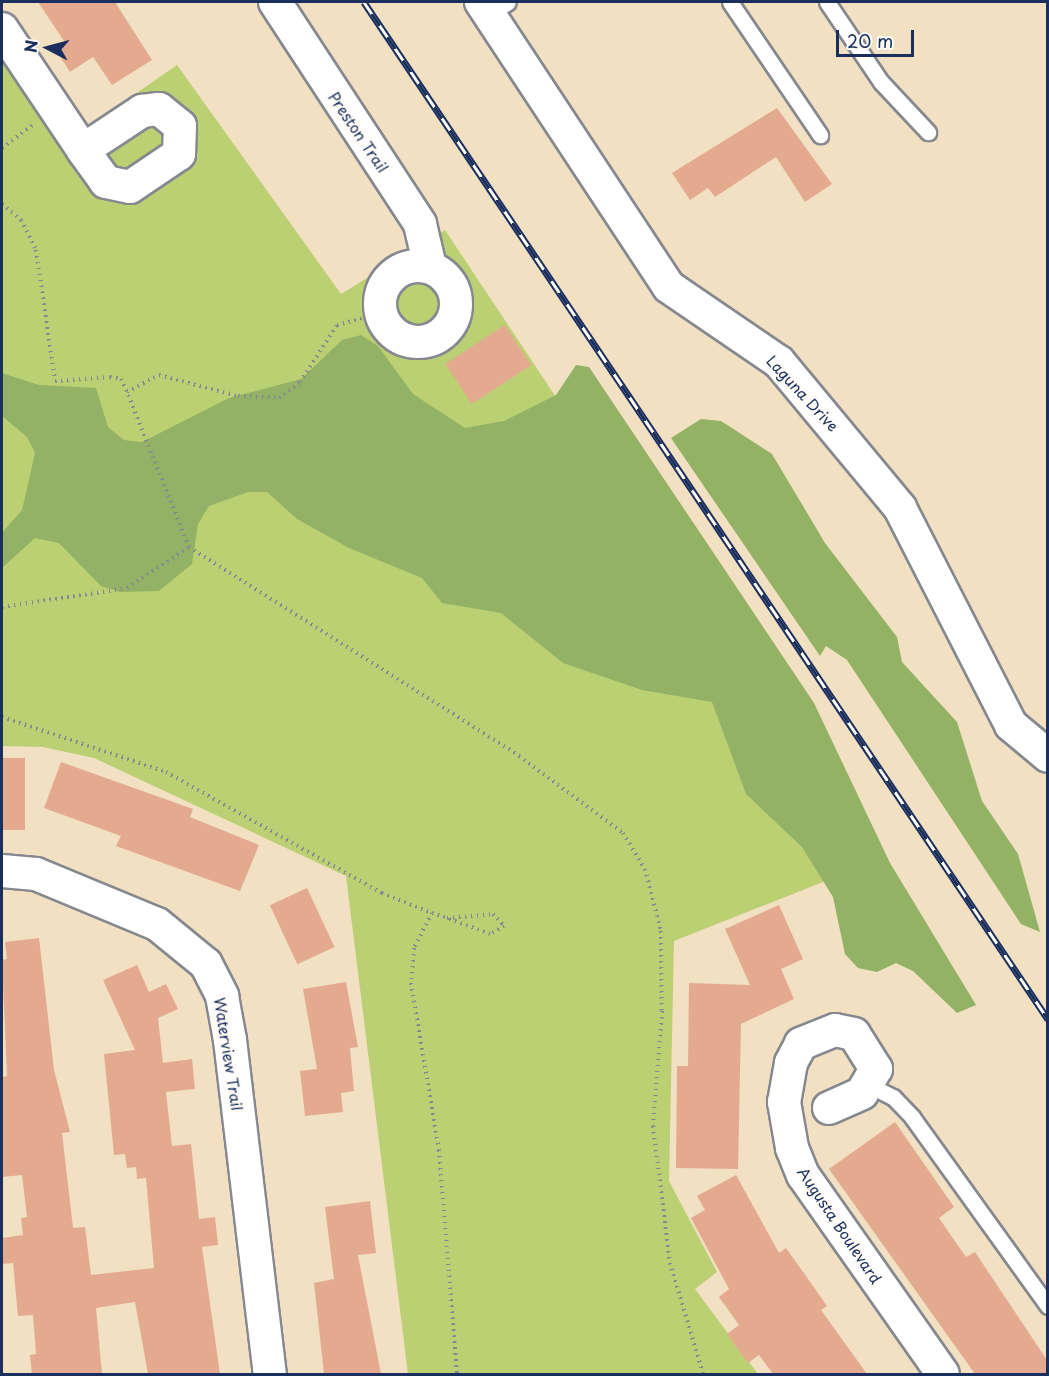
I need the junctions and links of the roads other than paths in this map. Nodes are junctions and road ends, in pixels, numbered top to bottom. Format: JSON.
{"nodes":[{"id":1,"x":275,"y":2,"type":"edge"},
{"id":2,"x":730,"y":2,"type":"edge"},
{"id":3,"x":826,"y":2,"type":"edge"},
{"id":4,"x":493,"y":6,"type":"edge"},
{"id":5,"x":2,"y":29,"type":"edge"},
{"id":6,"x":928,"y":132,"type":"dead end"},
{"id":7,"x":820,"y":135,"type":"dead end"},
{"id":8,"x":83,"y":150,"type":"dead end"},
{"id":9,"x":430,"y":267,"type":"junction"},
{"id":10,"x":1047,"y":756,"type":"edge"},
{"id":11,"x":2,"y":871,"type":"edge"},
{"id":12,"x":869,"y":1085,"type":"junction"},
{"id":13,"x":829,"y":1108,"type":"dead end"},
{"id":14,"x":1047,"y":1306,"type":"edge"},
{"id":15,"x":270,"y":1374,"type":"edge"},
{"id":16,"x":944,"y":1374,"type":"edge"}],
"edges":[{"from":1,"to":9,"type":"street","name":"Preston Trail"},
{"from":2,"to":7,"type":"lane"},
{"from":3,"to":6,"type":"lane"},
{"from":4,"to":10,"type":"street","name":"Laguna Drive"},
{"from":5,"to":8,"type":"street"},
{"from":9,"to":9,"type":"street"},
{"from":11,"to":15,"type":"street","name":"Waterview Trail"},
{"from":12,"to":13,"type":"street"},
{"from":12,"to":14,"type":"lane"},
{"from":12,"to":16,"type":"street","name":"Augusta Boulevard"}]}
